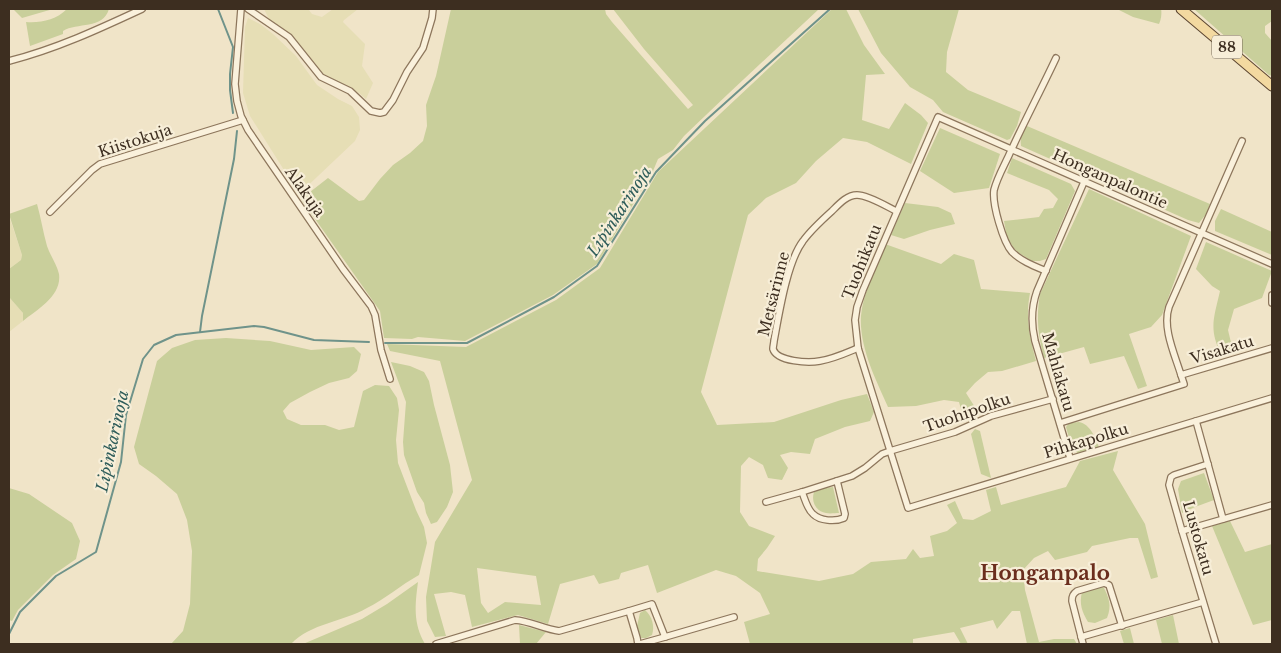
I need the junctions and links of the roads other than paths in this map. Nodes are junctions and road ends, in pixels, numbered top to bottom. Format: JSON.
{"nodes":[{"id":1,"x":142,"y":9,"type":"edge"},
{"id":2,"x":241,"y":9,"type":"edge"},
{"id":3,"x":248,"y":9,"type":"edge"},
{"id":4,"x":433,"y":9,"type":"edge"},
{"id":5,"x":1181,"y":9,"type":"edge"},
{"id":6,"x":1056,"y":58,"type":"dead end"},
{"id":7,"x":9,"y":61,"type":"edge"},
{"id":8,"x":1272,"y":86,"type":"edge"},
{"id":9,"x":938,"y":117,"type":"joint"},
{"id":10,"x":243,"y":120,"type":"junction"},
{"id":11,"x":1242,"y":141,"type":"dead end"},
{"id":12,"x":1012,"y":150,"type":"junction"},
{"id":13,"x":1084,"y":182,"type":"junction"},
{"id":14,"x":896,"y":211,"type":"junction"},
{"id":15,"x":50,"y":212,"type":"dead end"},
{"id":16,"x":1202,"y":233,"type":"junction"},
{"id":17,"x":1272,"y":264,"type":"edge"},
{"id":18,"x":1046,"y":271,"type":"junction"},
{"id":19,"x":1272,"y":295,"type":"edge"},
{"id":20,"x":1272,"y":303,"type":"edge"},
{"id":21,"x":858,"y":348,"type":"junction"},
{"id":22,"x":1272,"y":348,"type":"edge"},
{"id":23,"x":1181,"y":375,"type":"junction"},
{"id":24,"x":390,"y":379,"type":"dead end"},
{"id":25,"x":1272,"y":398,"type":"edge"},
{"id":26,"x":1053,"y":399,"type":"junction"},
{"id":27,"x":1196,"y":421,"type":"junction"},
{"id":28,"x":1060,"y":423,"type":"junction"},
{"id":29,"x":890,"y":451,"type":"junction"},
{"id":30,"x":1070,"y":458,"type":"junction"},
{"id":31,"x":1208,"y":464,"type":"junction"},
{"id":32,"x":837,"y":481,"type":"junction"},
{"id":33,"x":802,"y":492,"type":"junction"},
{"id":34,"x":766,"y":502,"type":"dead end"},
{"id":35,"x":1272,"y":505,"type":"edge"},
{"id":36,"x":908,"y":508,"type":"joint"},
{"id":37,"x":1223,"y":519,"type":"junction"},
{"id":38,"x":1182,"y":531,"type":"junction"},
{"id":39,"x":1203,"y":602,"type":"junction"},
{"id":40,"x":629,"y":611,"type":"junction"},
{"id":41,"x":734,"y":617,"type":"dead end"},
{"id":42,"x":1122,"y":626,"type":"junction"},
{"id":43,"x":665,"y":637,"type":"junction"},
{"id":44,"x":1081,"y":637,"type":"junction"},
{"id":45,"x":436,"y":644,"type":"edge"},
{"id":46,"x":639,"y":644,"type":"edge"},
{"id":47,"x":1083,"y":644,"type":"edge"},
{"id":48,"x":1216,"y":644,"type":"edge"}],
"edges":[{"from":1,"to":7,"type":"street"},
{"from":2,"to":10,"type":"street","name":"Alakuja"},
{"from":3,"to":4,"type":"street"},
{"from":5,"to":8,"type":"main road","number":"88"},
{"from":6,"to":12,"type":"street"},
{"from":9,"to":12,"type":"street","name":"Honganpalontie"},
{"from":9,"to":14,"type":"street","name":"Tuohikatu"},
{"from":10,"to":15,"type":"street","name":"Kiistokuja"},
{"from":10,"to":24,"type":"street","name":"Alakuja"},
{"from":11,"to":16,"type":"street","name":"Visakatu"},
{"from":12,"to":13,"type":"street","name":"Honganpalontie"},
{"from":12,"to":18,"type":"street"},
{"from":13,"to":16,"type":"street","name":"Honganpalontie"},
{"from":13,"to":18,"type":"street","name":"Mahlakatu"},
{"from":14,"to":21,"type":"street","name":"Tuohikatu"},
{"from":14,"to":21,"type":"street","name":"Metsärinne"},
{"from":16,"to":17,"type":"street","name":"Honganpalontie"},
{"from":16,"to":23,"type":"street","name":"Visakatu"},
{"from":18,"to":26,"type":"street","name":"Mahlakatu"},
{"from":19,"to":20,"type":"street"},
{"from":21,"to":29,"type":"street","name":"Tuohikatu"},
{"from":22,"to":23,"type":"street","name":"Visakatu"},
{"from":23,"to":28,"type":"street"},
{"from":25,"to":27,"type":"street","name":"Pihkapolku"},
{"from":26,"to":28,"type":"street","name":"Mahlakatu"},
{"from":26,"to":29,"type":"street","name":"Tuohipolku"},
{"from":27,"to":30,"type":"street","name":"Pihkapolku"},
{"from":27,"to":31,"type":"street"},
{"from":28,"to":30,"type":"street","name":"Mahlakatu"},
{"from":29,"to":32,"type":"street","name":"Tuohipolku"},
{"from":29,"to":36,"type":"street","name":"Tuohikatu"},
{"from":30,"to":36,"type":"street","name":"Pihkapolku"},
{"from":31,"to":37,"type":"street"},
{"from":31,"to":38,"type":"street","name":"Lustokatu"},
{"from":32,"to":33,"type":"street","name":"Tuohipolku"},
{"from":32,"to":33,"type":"street"},
{"from":33,"to":34,"type":"street","name":"Tuohipolku"},
{"from":35,"to":37,"type":"street"},
{"from":37,"to":38,"type":"street"},
{"from":38,"to":39,"type":"street","name":"Lustokatu"},
{"from":39,"to":42,"type":"street"},
{"from":39,"to":48,"type":"street","name":"Lustokatu"},
{"from":40,"to":43,"type":"street"},
{"from":40,"to":45,"type":"street"},
{"from":40,"to":46,"type":"street"},
{"from":41,"to":43,"type":"street"},
{"from":42,"to":44,"type":"street"},
{"from":42,"to":44,"type":"street"},
{"from":43,"to":46,"type":"street"},
{"from":44,"to":47,"type":"street"}]}
